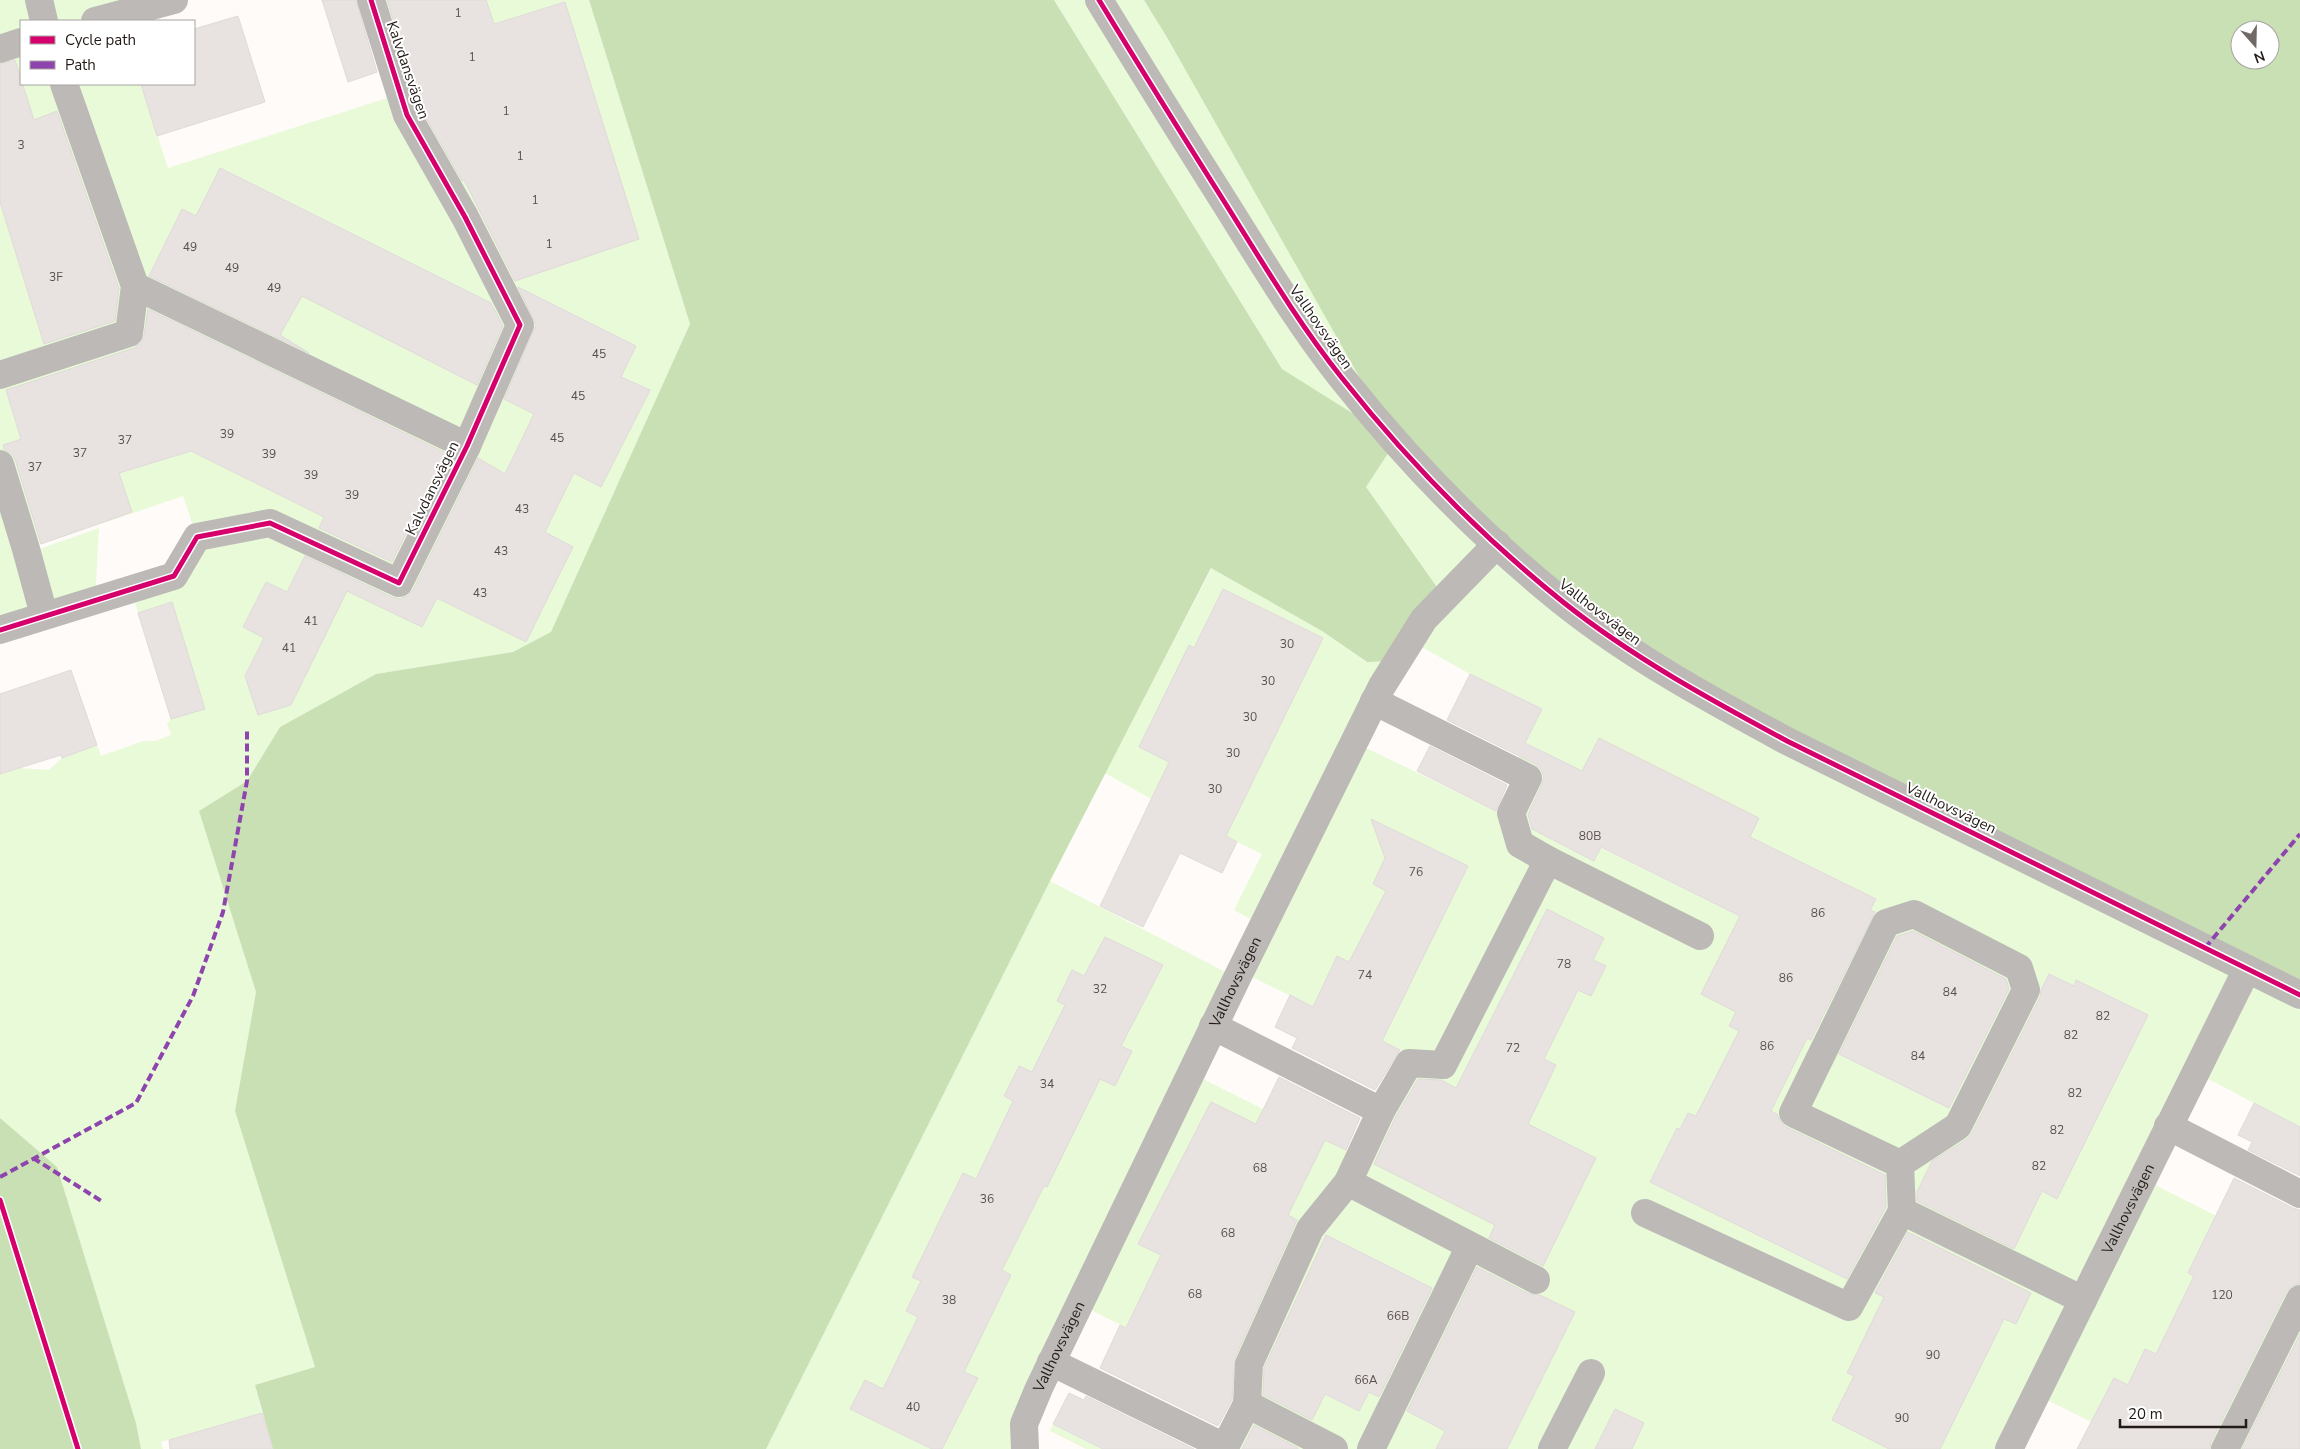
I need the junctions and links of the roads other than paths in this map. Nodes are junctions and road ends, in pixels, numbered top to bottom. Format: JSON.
{"nodes":[{"id":1,"x":38,"y":0,"type":"edge"},
{"id":2,"x":174,"y":0,"type":"edge"},
{"id":3,"x":371,"y":0,"type":"edge"},
{"id":4,"x":1099,"y":0,"type":"edge"},
{"id":5,"x":44,"y":20,"type":"edge"},
{"id":6,"x":99,"y":20,"type":"edge"},
{"id":7,"x":20,"y":42,"type":"edge"},
{"id":8,"x":0,"y":48,"type":"edge"},
{"id":9,"x":64,"y":85,"type":"edge"},
{"id":10,"x":135,"y":286,"type":"junction"},
{"id":11,"x":0,"y":375,"type":"edge"},
{"id":12,"x":467,"y":446,"type":"junction"},
{"id":13,"x":0,"y":464,"type":"edge"},
{"id":14,"x":1497,"y":544,"type":"junction"},
{"id":15,"x":44,"y":616,"type":"junction"},
{"id":16,"x":0,"y":630,"type":"edge"},
{"id":17,"x":1374,"y":701,"type":"junction"},
{"id":18,"x":1548,"y":860,"type":"junction"},
{"id":19,"x":1700,"y":936,"type":"dead end"},
{"id":20,"x":2247,"y":969,"type":"junction"},
{"id":21,"x":2300,"y":995,"type":"edge"},
{"id":22,"x":1213,"y":1026,"type":"junction"},
{"id":23,"x":1382,"y":1111,"type":"junction"},
{"id":24,"x":2168,"y":1126,"type":"junction"},
{"id":25,"x":1900,"y":1164,"type":"junction"},
{"id":26,"x":1348,"y":1182,"type":"junction"},
{"id":27,"x":2300,"y":1194,"type":"edge"},
{"id":28,"x":1902,"y":1211,"type":"junction"},
{"id":29,"x":1645,"y":1213,"type":"dead end"},
{"id":30,"x":1470,"y":1246,"type":"junction"},
{"id":31,"x":1536,"y":1280,"type":"dead end"},
{"id":32,"x":2300,"y":1299,"type":"edge"},
{"id":33,"x":2083,"y":1300,"type":"junction"},
{"id":34,"x":1051,"y":1362,"type":"junction"},
{"id":35,"x":1591,"y":1373,"type":"dead end"},
{"id":36,"x":1247,"y":1404,"type":"junction"},
{"id":37,"x":1025,"y":1449,"type":"edge"},
{"id":38,"x":1334,"y":1449,"type":"edge"},
{"id":39,"x":1371,"y":1449,"type":"edge"},
{"id":40,"x":1552,"y":1449,"type":"edge"},
{"id":41,"x":2010,"y":1449,"type":"edge"},
{"id":42,"x":2225,"y":1449,"type":"edge"}],
"edges":[{"from":1,"to":5,"type":"street"},
{"from":2,"to":6,"type":"street"},
{"from":3,"to":12,"type":"street","name":"Kalvdansvägen"},
{"from":4,"to":14,"type":"street","name":"Vallhovsvägen"},
{"from":7,"to":8,"type":"street"},
{"from":9,"to":10,"type":"street"},
{"from":10,"to":11,"type":"street"},
{"from":10,"to":12,"type":"street"},
{"from":12,"to":15,"type":"street","name":"Kalvdansvägen"},
{"from":13,"to":15,"type":"street"},
{"from":14,"to":17,"type":"street","name":"Vallhovsvägen"},
{"from":14,"to":20,"type":"street","name":"Vallhovsvägen"},
{"from":15,"to":16,"type":"street","name":"Kalvdansvägen"},
{"from":17,"to":18,"type":"street"},
{"from":17,"to":22,"type":"street","name":"Vallhovsvägen"},
{"from":18,"to":19,"type":"street"},
{"from":18,"to":23,"type":"street"},
{"from":20,"to":21,"type":"street","name":"Vallhovsvägen"},
{"from":20,"to":24,"type":"street","name":"Vallhovsvägen"},
{"from":22,"to":23,"type":"street"},
{"from":22,"to":34,"type":"street","name":"Vallhovsvägen"},
{"from":23,"to":26,"type":"street"},
{"from":24,"to":27,"type":"street"},
{"from":24,"to":33,"type":"street","name":"Vallhovsvägen"},
{"from":25,"to":25,"type":"street"},
{"from":25,"to":28,"type":"street"},
{"from":26,"to":30,"type":"street"},
{"from":26,"to":36,"type":"street"},
{"from":28,"to":29,"type":"street"},
{"from":28,"to":33,"type":"street"},
{"from":30,"to":31,"type":"street"},
{"from":30,"to":39,"type":"street"},
{"from":32,"to":42,"type":"street"},
{"from":33,"to":41,"type":"street","name":"Vallhovsvägen"},
{"from":34,"to":36,"type":"street"},
{"from":34,"to":37,"type":"street","name":"Vallhovsvägen"},
{"from":35,"to":40,"type":"street"},
{"from":36,"to":38,"type":"street"}]}
